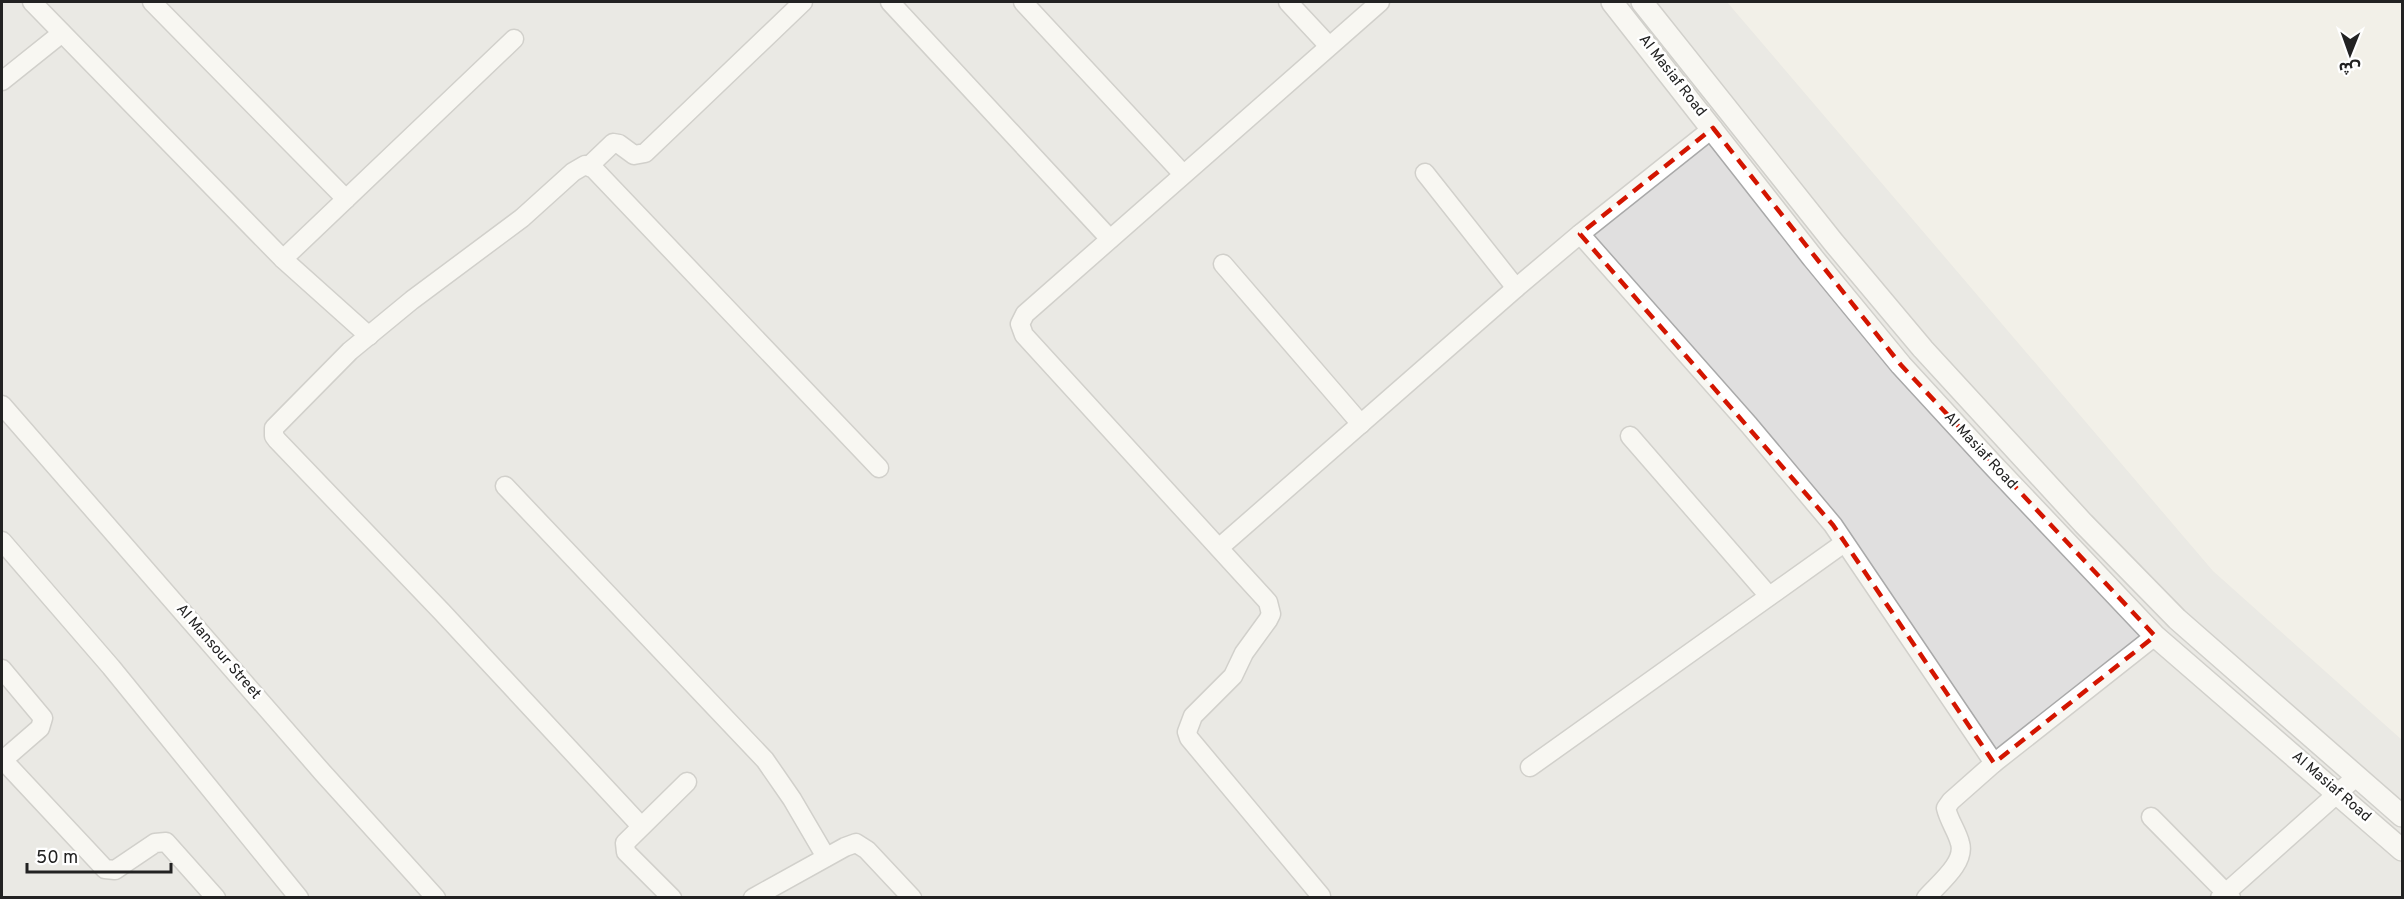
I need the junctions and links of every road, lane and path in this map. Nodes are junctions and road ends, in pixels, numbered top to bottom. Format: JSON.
{"nodes":[{"id":1,"x":32,"y":2,"type":"edge"},
{"id":2,"x":152,"y":2,"type":"edge"},
{"id":3,"x":803,"y":2,"type":"edge"},
{"id":4,"x":890,"y":2,"type":"edge"},
{"id":5,"x":1023,"y":2,"type":"edge"},
{"id":6,"x":1288,"y":2,"type":"edge"},
{"id":7,"x":1380,"y":2,"type":"edge"},
{"id":8,"x":1612,"y":2,"type":"edge"},
{"id":9,"x":1642,"y":2,"type":"edge"},
{"id":10,"x":62,"y":33,"type":"junction"},
{"id":11,"x":514,"y":39,"type":"dead end"},
{"id":12,"x":1329,"y":46,"type":"junction"},
{"id":13,"x":2,"y":81,"type":"edge"},
{"id":14,"x":1713,"y":128,"type":"junction"},
{"id":15,"x":589,"y":166,"type":"junction"},
{"id":16,"x":1425,"y":173,"type":"dead end"},
{"id":17,"x":1183,"y":174,"type":"junction"},
{"id":18,"x":346,"y":199,"type":"junction"},
{"id":19,"x":1580,"y":234,"type":"junction"},
{"id":20,"x":1110,"y":239,"type":"junction"},
{"id":21,"x":283,"y":259,"type":"junction"},
{"id":22,"x":1223,"y":264,"type":"dead end"},
{"id":23,"x":1516,"y":288,"type":"junction"},
{"id":24,"x":369,"y":336,"type":"junction"},
{"id":25,"x":2,"y":406,"type":"edge"},
{"id":26,"x":1361,"y":424,"type":"junction"},
{"id":27,"x":1630,"y":436,"type":"dead end"},
{"id":28,"x":879,"y":468,"type":"dead end"},
{"id":29,"x":504,"y":486,"type":"dead end"},
{"id":30,"x":2,"y":541,"type":"edge"},
{"id":31,"x":1844,"y":543,"type":"junction"},
{"id":32,"x":1220,"y":547,"type":"junction"},
{"id":33,"x":1769,"y":596,"type":"junction"},
{"id":34,"x":2155,"y":636,"type":"junction"},
{"id":35,"x":2,"y":669,"type":"edge"},
{"id":36,"x":2,"y":761,"type":"edge"},
{"id":37,"x":1994,"y":763,"type":"junction"},
{"id":38,"x":1530,"y":767,"type":"dead end"},
{"id":39,"x":2357,"y":776,"type":"junction"},
{"id":40,"x":687,"y":782,"type":"dead end"},
{"id":41,"x":2339,"y":794,"type":"junction"},
{"id":42,"x":2403,"y":816,"type":"edge"},
{"id":43,"x":2151,"y":817,"type":"dead end"},
{"id":44,"x":641,"y":826,"type":"junction"},
{"id":45,"x":2403,"y":850,"type":"edge"},
{"id":46,"x":826,"y":857,"type":"junction"},
{"id":47,"x":1321,"y":896,"type":"dead end"},
{"id":48,"x":2226,"y":896,"type":"edge"},
{"id":49,"x":216,"y":897,"type":"edge"},
{"id":50,"x":299,"y":897,"type":"edge"},
{"id":51,"x":436,"y":897,"type":"edge"},
{"id":52,"x":672,"y":897,"type":"edge"},
{"id":53,"x":753,"y":897,"type":"edge"},
{"id":54,"x":912,"y":897,"type":"edge"},
{"id":55,"x":1926,"y":897,"type":"edge"}],
"edges":[{"from":1,"to":10,"type":"street"},
{"from":2,"to":18,"type":"street"},
{"from":3,"to":15,"type":"street"},
{"from":4,"to":20,"type":"street"},
{"from":5,"to":17,"type":"street"},
{"from":6,"to":12,"type":"street"},
{"from":7,"to":12,"type":"street"},
{"from":8,"to":14,"type":"street","name":"Al Masiaf Road"},
{"from":9,"to":39,"type":"street","name":"Al Masiaf Road"},
{"from":10,"to":13,"type":"street"},
{"from":10,"to":21,"type":"street"},
{"from":11,"to":18,"type":"street"},
{"from":12,"to":17,"type":"street"},
{"from":14,"to":19,"type":"street"},
{"from":14,"to":34,"type":"street","name":"Al Masiaf Road"},
{"from":15,"to":24,"type":"street"},
{"from":15,"to":28,"type":"street"},
{"from":16,"to":23,"type":"street"},
{"from":17,"to":20,"type":"street"},
{"from":18,"to":21,"type":"street"},
{"from":19,"to":23,"type":"street"},
{"from":19,"to":31,"type":"street"},
{"from":20,"to":32,"type":"street"},
{"from":21,"to":24,"type":"street"},
{"from":22,"to":26,"type":"street"},
{"from":23,"to":26,"type":"street"},
{"from":24,"to":44,"type":"street"},
{"from":25,"to":51,"type":"street","name":"Al Mansour Street"},
{"from":26,"to":32,"type":"street"},
{"from":27,"to":33,"type":"street"},
{"from":29,"to":46,"type":"street"},
{"from":30,"to":50,"type":"street"},
{"from":31,"to":33,"type":"street"},
{"from":31,"to":37,"type":"street"},
{"from":32,"to":47,"type":"street"},
{"from":33,"to":38,"type":"street"},
{"from":34,"to":37,"type":"street"},
{"from":34,"to":41,"type":"street","name":"Al Masiaf Road"},
{"from":35,"to":36,"type":"street"},
{"from":36,"to":49,"type":"street"},
{"from":37,"to":55,"type":"street"},
{"from":39,"to":41,"type":"street"},
{"from":39,"to":42,"type":"street","name":"Al Masiaf Road"},
{"from":40,"to":44,"type":"street"},
{"from":41,"to":45,"type":"street","name":"Al Masiaf Road"},
{"from":41,"to":48,"type":"street"},
{"from":43,"to":48,"type":"street"},
{"from":44,"to":52,"type":"street"},
{"from":46,"to":53,"type":"street"},
{"from":46,"to":54,"type":"street"}]}
